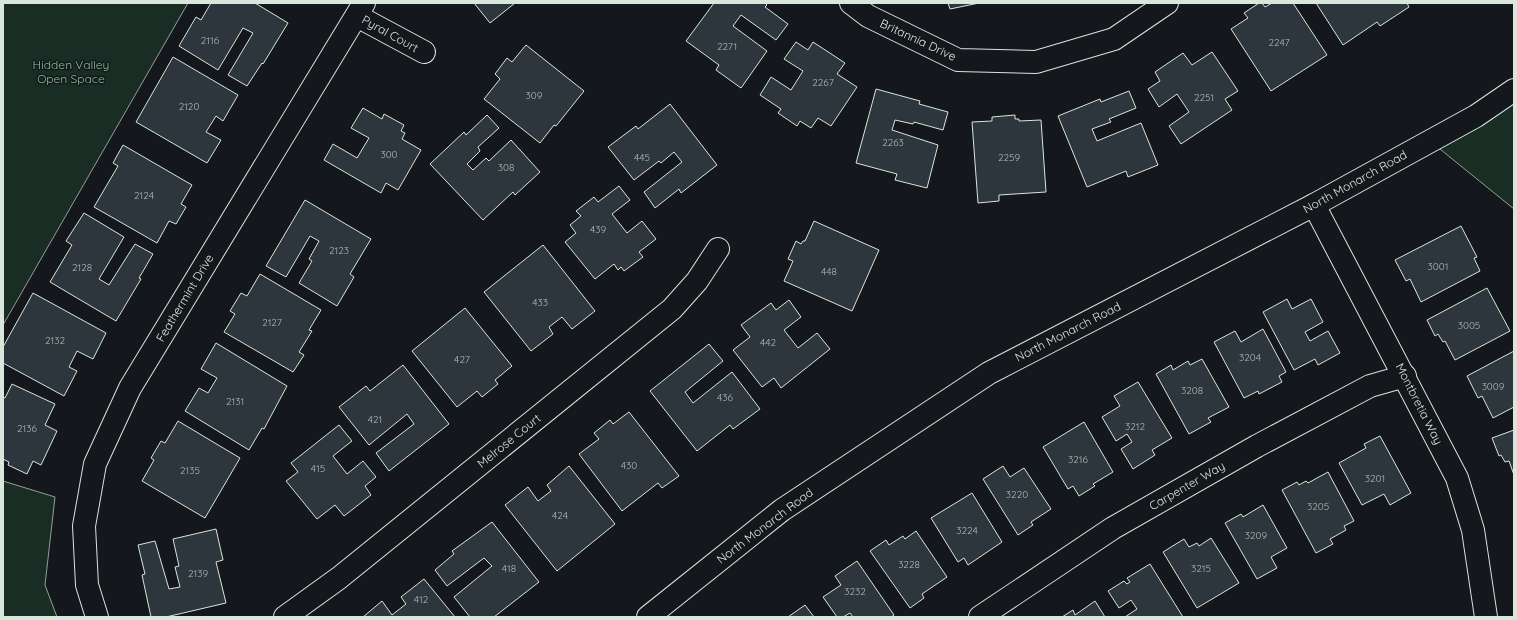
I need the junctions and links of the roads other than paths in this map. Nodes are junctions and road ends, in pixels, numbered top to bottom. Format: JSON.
{"nodes":[{"id":1,"x":851,"y":3,"type":"edge"},
{"id":2,"x":1167,"y":3,"type":"edge"},
{"id":3,"x":360,"y":9,"type":"edge"},
{"id":4,"x":424,"y":52,"type":"dead end"},
{"id":5,"x":1514,"y":90,"type":"edge"},
{"id":6,"x":1314,"y":205,"type":"junction"},
{"id":7,"x":718,"y":249,"type":"dead end"},
{"id":8,"x":1405,"y":376,"type":"junction"},
{"id":9,"x":97,"y":617,"type":"edge"},
{"id":10,"x":285,"y":617,"type":"edge"},
{"id":11,"x":648,"y":617,"type":"edge"},
{"id":12,"x":980,"y":617,"type":"edge"},
{"id":13,"x":1486,"y":617,"type":"edge"}],
"edges":[{"from":1,"to":2,"type":"street","name":"Britannia Drive"},
{"from":3,"to":4,"type":"street","name":"Pyral Court"},
{"from":3,"to":9,"type":"street","name":"Feathermint Drive"},
{"from":5,"to":6,"type":"street","name":"North Monarch Road"},
{"from":6,"to":8,"type":"street","name":"Montbretia Way"},
{"from":6,"to":11,"type":"street","name":"North Monarch Road"},
{"from":7,"to":10,"type":"street","name":"Melrose Court"},
{"from":8,"to":12,"type":"street","name":"Carpenter Way"},
{"from":8,"to":13,"type":"street","name":"Montbretia Way"}]}
